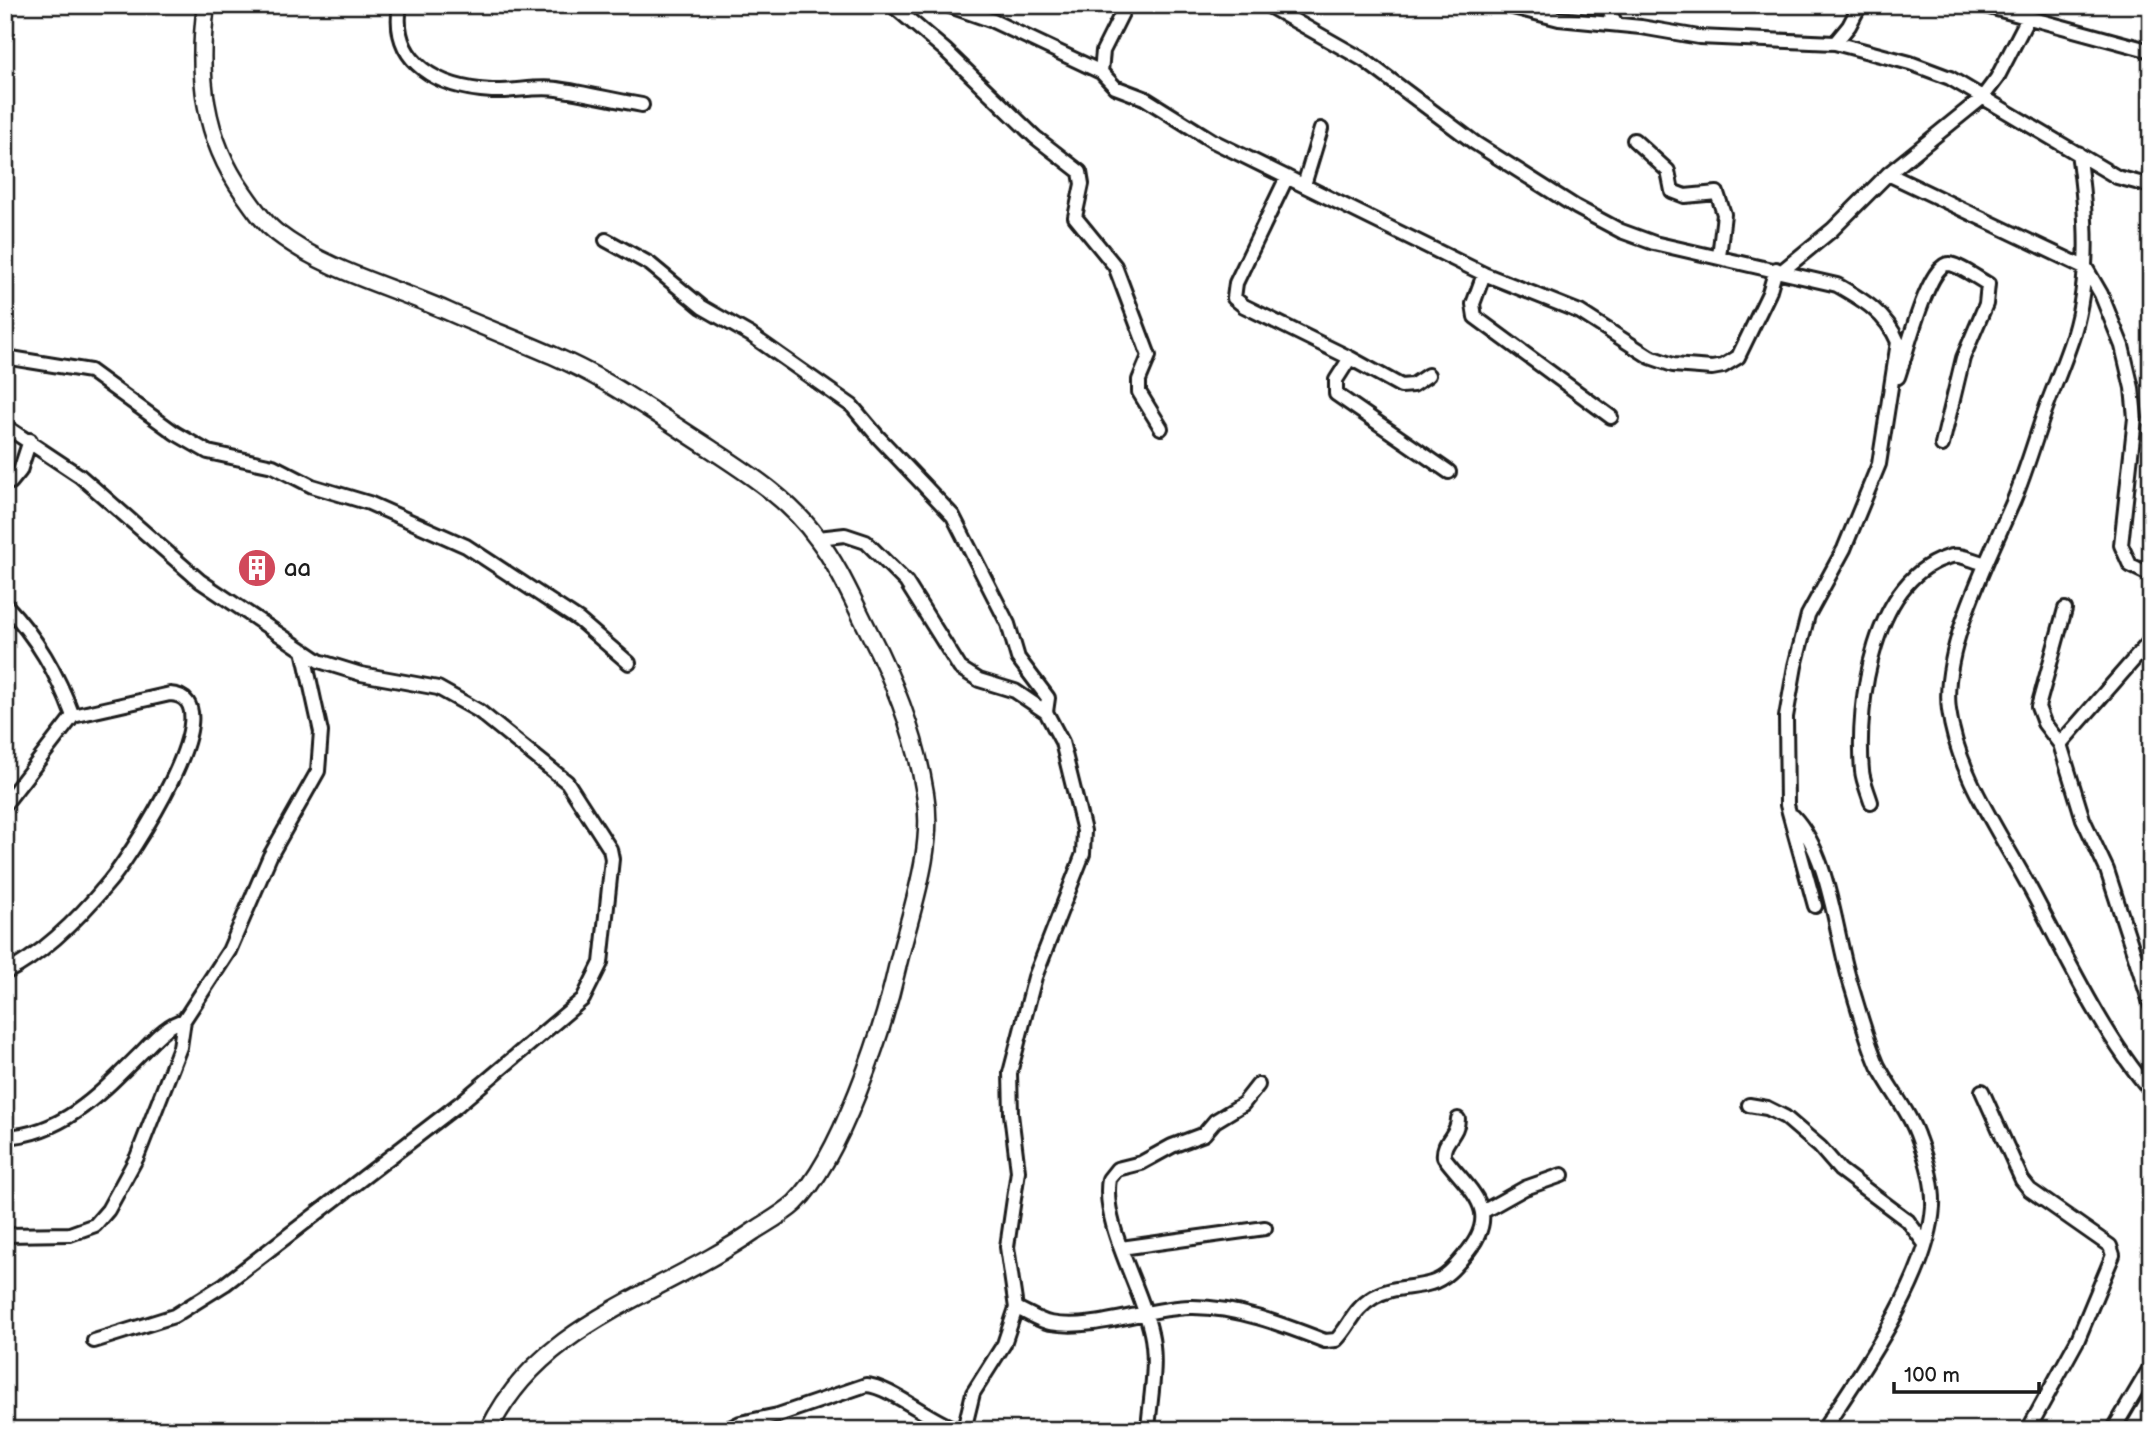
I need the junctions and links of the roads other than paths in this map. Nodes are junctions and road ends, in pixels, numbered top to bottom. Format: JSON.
{"nodes":[{"id":1,"x":206,"y":5,"type":"edge"},
{"id":2,"x":400,"y":5,"type":"edge"},
{"id":3,"x":892,"y":5,"type":"edge"},
{"id":4,"x":947,"y":5,"type":"edge"},
{"id":5,"x":1126,"y":5,"type":"edge"},
{"id":6,"x":1267,"y":5,"type":"edge"},
{"id":7,"x":1505,"y":5,"type":"edge"},
{"id":8,"x":1606,"y":5,"type":"edge"},
{"id":9,"x":1860,"y":5,"type":"edge"},
{"id":10,"x":1982,"y":5,"type":"edge"},
{"id":11,"x":2028,"y":18,"type":"junction"},
{"id":12,"x":1616,"y":24,"type":"junction"},
{"id":13,"x":1835,"y":43,"type":"junction"},
{"id":14,"x":2151,"y":51,"type":"edge"},
{"id":15,"x":1101,"y":72,"type":"junction"},
{"id":16,"x":1982,"y":98,"type":"junction"},
{"id":17,"x":642,"y":105,"type":"dead end"},
{"id":18,"x":1321,"y":129,"type":"dead end"},
{"id":19,"x":1634,"y":141,"type":"dead end"},
{"id":20,"x":2078,"y":153,"type":"junction"},
{"id":21,"x":1888,"y":174,"type":"junction"},
{"id":22,"x":1287,"y":177,"type":"junction"},
{"id":23,"x":1304,"y":185,"type":"junction"},
{"id":24,"x":2151,"y":186,"type":"edge"},
{"id":25,"x":606,"y":240,"type":"dead end"},
{"id":26,"x":1719,"y":257,"type":"junction"},
{"id":27,"x":2086,"y":268,"type":"junction"},
{"id":28,"x":1779,"y":270,"type":"junction"},
{"id":29,"x":1484,"y":274,"type":"junction"},
{"id":30,"x":5,"y":357,"type":"edge"},
{"id":31,"x":1350,"y":358,"type":"junction"},
{"id":32,"x":1428,"y":375,"type":"dead end"},
{"id":33,"x":1891,"y":397,"type":"junction"},
{"id":34,"x":1611,"y":417,"type":"dead end"},
{"id":35,"x":5,"y":426,"type":"edge"},
{"id":36,"x":1161,"y":428,"type":"dead end"},
{"id":37,"x":30,"y":440,"type":"junction"},
{"id":38,"x":1942,"y":445,"type":"dead end"},
{"id":39,"x":1450,"y":472,"type":"dead end"},
{"id":40,"x":5,"y":482,"type":"edge"},
{"id":41,"x":818,"y":538,"type":"junction"},
{"id":42,"x":1983,"y":563,"type":"junction"},
{"id":43,"x":2151,"y":575,"type":"edge"},
{"id":44,"x":5,"y":604,"type":"edge"},
{"id":45,"x":2065,"y":609,"type":"dead end"},
{"id":46,"x":2151,"y":640,"type":"edge"},
{"id":47,"x":303,"y":650,"type":"junction"},
{"id":48,"x":629,"y":663,"type":"dead end"},
{"id":49,"x":1046,"y":712,"type":"junction"},
{"id":50,"x":73,"y":716,"type":"junction"},
{"id":51,"x":2060,"y":744,"type":"junction"},
{"id":52,"x":1871,"y":802,"type":"dead end"},
{"id":53,"x":5,"y":804,"type":"edge"},
{"id":54,"x":1790,"y":813,"type":"junction"},
{"id":55,"x":1815,"y":906,"type":"dead end"},
{"id":56,"x":5,"y":973,"type":"edge"},
{"id":57,"x":2151,"y":1006,"type":"edge"},
{"id":58,"x":184,"y":1020,"type":"junction"},
{"id":59,"x":1258,"y":1085,"type":"dead end"},
{"id":60,"x":1982,"y":1091,"type":"dead end"},
{"id":61,"x":2151,"y":1091,"type":"edge"},
{"id":62,"x":1749,"y":1105,"type":"dead end"},
{"id":63,"x":1458,"y":1119,"type":"dead end"},
{"id":64,"x":5,"y":1137,"type":"edge"},
{"id":65,"x":1562,"y":1175,"type":"dead end"},
{"id":66,"x":1484,"y":1211,"type":"junction"},
{"id":67,"x":1265,"y":1228,"type":"dead end"},
{"id":68,"x":5,"y":1235,"type":"edge"},
{"id":69,"x":1925,"y":1244,"type":"junction"},
{"id":70,"x":1121,"y":1248,"type":"junction"},
{"id":71,"x":1016,"y":1308,"type":"junction"},
{"id":72,"x":1144,"y":1314,"type":"junction"},
{"id":73,"x":94,"y":1341,"type":"dead end"},
{"id":74,"x":2151,"y":1366,"type":"edge"},
{"id":75,"x":2151,"y":1396,"type":"edge"},
{"id":76,"x":2135,"y":1428,"type":"edge"},
{"id":77,"x":489,"y":1430,"type":"edge"},
{"id":78,"x":726,"y":1430,"type":"edge"},
{"id":79,"x":958,"y":1430,"type":"edge"},
{"id":80,"x":964,"y":1430,"type":"edge"},
{"id":81,"x":1148,"y":1430,"type":"edge"},
{"id":82,"x":1823,"y":1430,"type":"edge"},
{"id":83,"x":2028,"y":1430,"type":"edge"},
{"id":84,"x":2113,"y":1430,"type":"edge"}],
"edges":[{"from":1,"to":41,"type":"main road"},
{"from":2,"to":17,"type":"street"},
{"from":3,"to":36,"type":"street"},
{"from":4,"to":15,"type":"street"},
{"from":5,"to":15,"type":"street"},
{"from":6,"to":26,"type":"street"},
{"from":7,"to":12,"type":"street"},
{"from":8,"to":12,"type":"street"},
{"from":9,"to":13,"type":"street"},
{"from":10,"to":11,"type":"street"},
{"from":11,"to":14,"type":"street"},
{"from":11,"to":16,"type":"street"},
{"from":12,"to":13,"type":"street"},
{"from":13,"to":16,"type":"street"},
{"from":15,"to":22,"type":"street"},
{"from":16,"to":20,"type":"street"},
{"from":16,"to":21,"type":"street"},
{"from":18,"to":23,"type":"street"},
{"from":19,"to":26,"type":"street"},
{"from":20,"to":24,"type":"street"},
{"from":20,"to":27,"type":"street"},
{"from":21,"to":27,"type":"street"},
{"from":21,"to":28,"type":"street"},
{"from":22,"to":23,"type":"street"},
{"from":22,"to":31,"type":"street"},
{"from":23,"to":29,"type":"street"},
{"from":25,"to":49,"type":"street"},
{"from":26,"to":28,"type":"street"},
{"from":27,"to":42,"type":"street"},
{"from":27,"to":43,"type":"street"},
{"from":28,"to":29,"type":"street"},
{"from":28,"to":33,"type":"street"},
{"from":29,"to":34,"type":"street"},
{"from":30,"to":48,"type":"street"},
{"from":31,"to":32,"type":"street"},
{"from":31,"to":39,"type":"street"},
{"from":33,"to":38,"type":"street"},
{"from":33,"to":54,"type":"street"},
{"from":35,"to":37,"type":"street"},
{"from":37,"to":40,"type":"street"},
{"from":37,"to":47,"type":"street"},
{"from":41,"to":49,"type":"street"},
{"from":41,"to":77,"type":"main road"},
{"from":42,"to":52,"type":"street"},
{"from":42,"to":61,"type":"street"},
{"from":44,"to":50,"type":"street"},
{"from":45,"to":51,"type":"street"},
{"from":46,"to":51,"type":"street"},
{"from":47,"to":58,"type":"street"},
{"from":47,"to":73,"type":"street"},
{"from":49,"to":71,"type":"street"},
{"from":50,"to":53,"type":"street"},
{"from":50,"to":56,"type":"street"},
{"from":51,"to":57,"type":"street"},
{"from":54,"to":55,"type":"street"},
{"from":54,"to":69,"type":"street"},
{"from":58,"to":64,"type":"street"},
{"from":58,"to":68,"type":"street"},
{"from":59,"to":70,"type":"street"},
{"from":60,"to":83,"type":"street"},
{"from":62,"to":69,"type":"street"},
{"from":63,"to":66,"type":"street"},
{"from":65,"to":66,"type":"street"},
{"from":66,"to":72,"type":"street"},
{"from":67,"to":70,"type":"street"},
{"from":69,"to":82,"type":"street"},
{"from":70,"to":72,"type":"street"},
{"from":71,"to":72,"type":"street"},
{"from":71,"to":80,"type":"street"},
{"from":72,"to":81,"type":"street"},
{"from":74,"to":84,"type":"street"},
{"from":75,"to":76,"type":"street"},
{"from":78,"to":79,"type":"street"}]}
